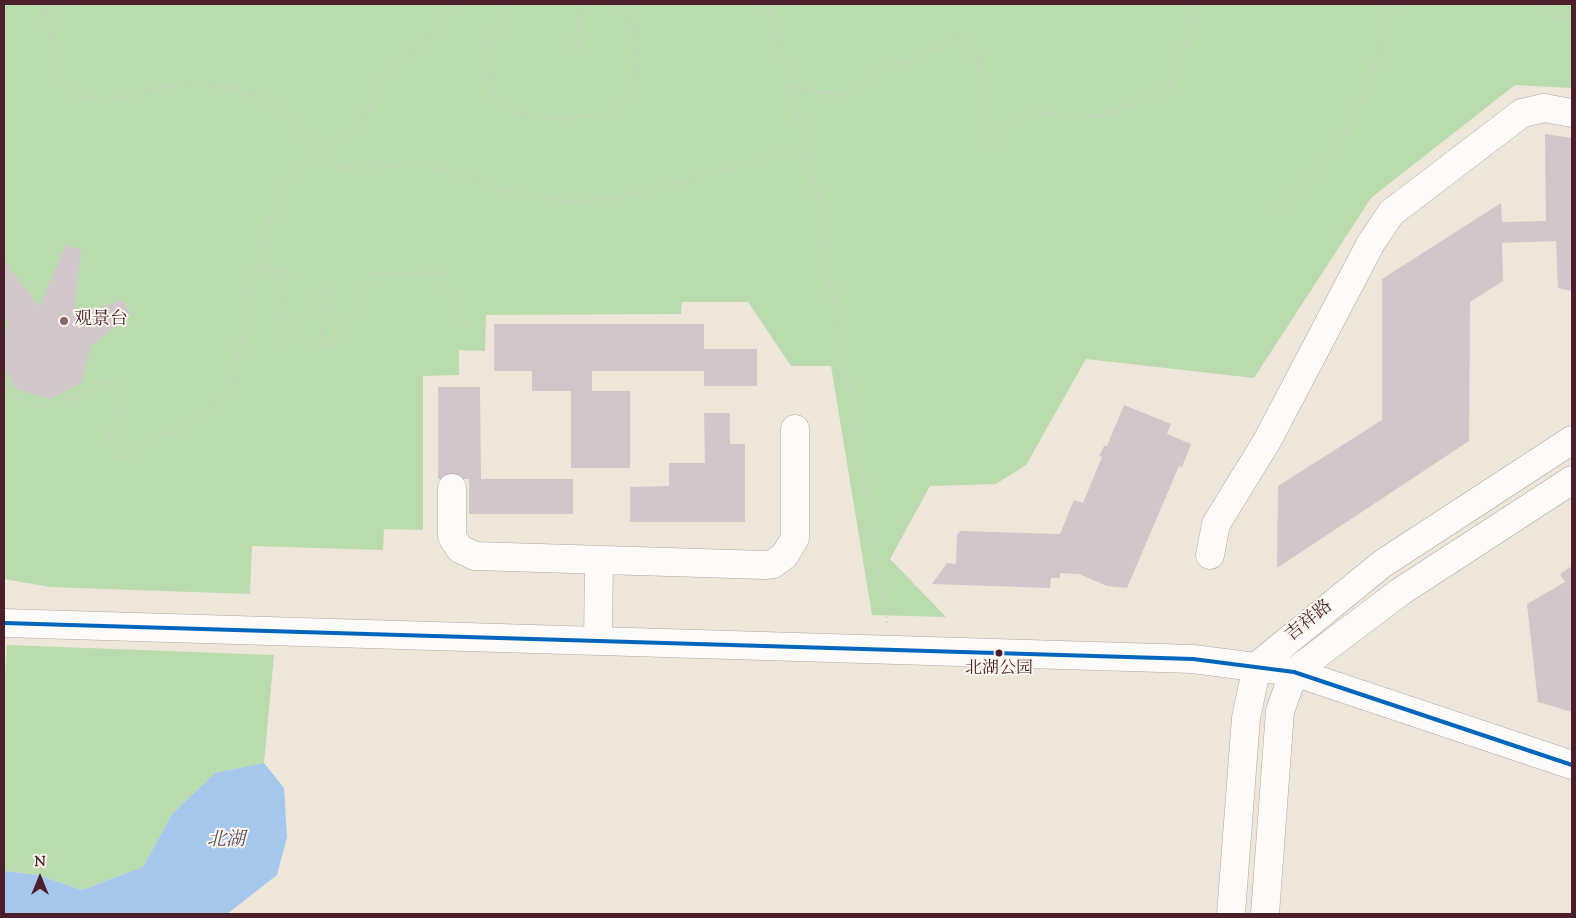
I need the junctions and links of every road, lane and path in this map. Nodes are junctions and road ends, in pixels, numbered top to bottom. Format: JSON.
{"nodes":[{"id":1,"x":45,"y":4,"type":"edge"},
{"id":2,"x":65,"y":4,"type":"edge"},
{"id":3,"x":455,"y":4,"type":"edge"},
{"id":4,"x":508,"y":4,"type":"edge"},
{"id":5,"x":588,"y":4,"type":"edge"},
{"id":6,"x":621,"y":4,"type":"edge"},
{"id":7,"x":767,"y":4,"type":"edge"},
{"id":8,"x":787,"y":4,"type":"edge"},
{"id":9,"x":1200,"y":4,"type":"edge"},
{"id":10,"x":1393,"y":4,"type":"edge"},
{"id":11,"x":1541,"y":4,"type":"edge"},
{"id":12,"x":768,"y":9,"type":"junction"},
{"id":13,"x":48,"y":15,"type":"junction"},
{"id":14,"x":1572,"y":18,"type":"edge"},
{"id":15,"x":576,"y":52,"type":"dead end"},
{"id":16,"x":792,"y":86,"type":"junction"},
{"id":17,"x":1572,"y":113,"type":"edge"},
{"id":18,"x":806,"y":146,"type":"junction"},
{"id":19,"x":318,"y":153,"type":"junction"},
{"id":20,"x":1276,"y":213,"type":"dead end"},
{"id":21,"x":258,"y":266,"type":"junction"},
{"id":22,"x":467,"y":328,"type":"dead end"},
{"id":23,"x":4,"y":385,"type":"edge"},
{"id":24,"x":67,"y":390,"type":"dead end"},
{"id":25,"x":74,"y":400,"type":"junction"},
{"id":26,"x":795,"y":430,"type":"dead end"},
{"id":27,"x":1572,"y":440,"type":"edge"},
{"id":28,"x":1572,"y":480,"type":"edge"},
{"id":29,"x":452,"y":488,"type":"dead end"},
{"id":30,"x":1210,"y":555,"type":"dead end"},
{"id":31,"x":599,"y":561,"type":"junction"},
{"id":32,"x":4,"y":623,"type":"edge"},
{"id":33,"x":598,"y":641,"type":"junction"},
{"id":34,"x":892,"y":649,"type":"junction"},
{"id":35,"x":1257,"y":666,"type":"junction"},
{"id":36,"x":1294,"y":672,"type":"junction"},
{"id":37,"x":1572,"y":765,"type":"edge"},
{"id":38,"x":1231,"y":914,"type":"edge"},
{"id":39,"x":1265,"y":914,"type":"edge"}],
"edges":[{"from":1,"to":13,"type":"path"},
{"from":2,"to":13,"type":"path"},
{"from":3,"to":19,"type":"path"},
{"from":4,"to":6,"type":"path"},
{"from":5,"to":15,"type":"path"},
{"from":7,"to":12,"type":"path"},
{"from":8,"to":12,"type":"path"},
{"from":9,"to":16,"type":"path"},
{"from":10,"to":20,"type":"path"},
{"from":11,"to":14,"type":"path"},
{"from":12,"to":16,"type":"path"},
{"from":13,"to":19,"type":"path"},
{"from":16,"to":18,"type":"path"},
{"from":17,"to":30,"type":"street"},
{"from":18,"to":19,"type":"path"},
{"from":18,"to":34,"type":"path"},
{"from":19,"to":21,"type":"path"},
{"from":21,"to":22,"type":"path"},
{"from":21,"to":25,"type":"path"},
{"from":23,"to":25,"type":"path"},
{"from":24,"to":25,"type":"path"},
{"from":26,"to":31,"type":"street"},
{"from":27,"to":35,"type":"street","name":"吉祥路"},
{"from":28,"to":36,"type":"street","name":"吉祥路"},
{"from":29,"to":31,"type":"street"},
{"from":31,"to":33,"type":"street"},
{"from":32,"to":33,"type":"street"},
{"from":33,"to":34,"type":"street"},
{"from":34,"to":35,"type":"street"},
{"from":35,"to":36,"type":"street"},
{"from":35,"to":38,"type":"street"},
{"from":36,"to":37,"type":"street"},
{"from":36,"to":39,"type":"street","name":"吉祥路"}]}
